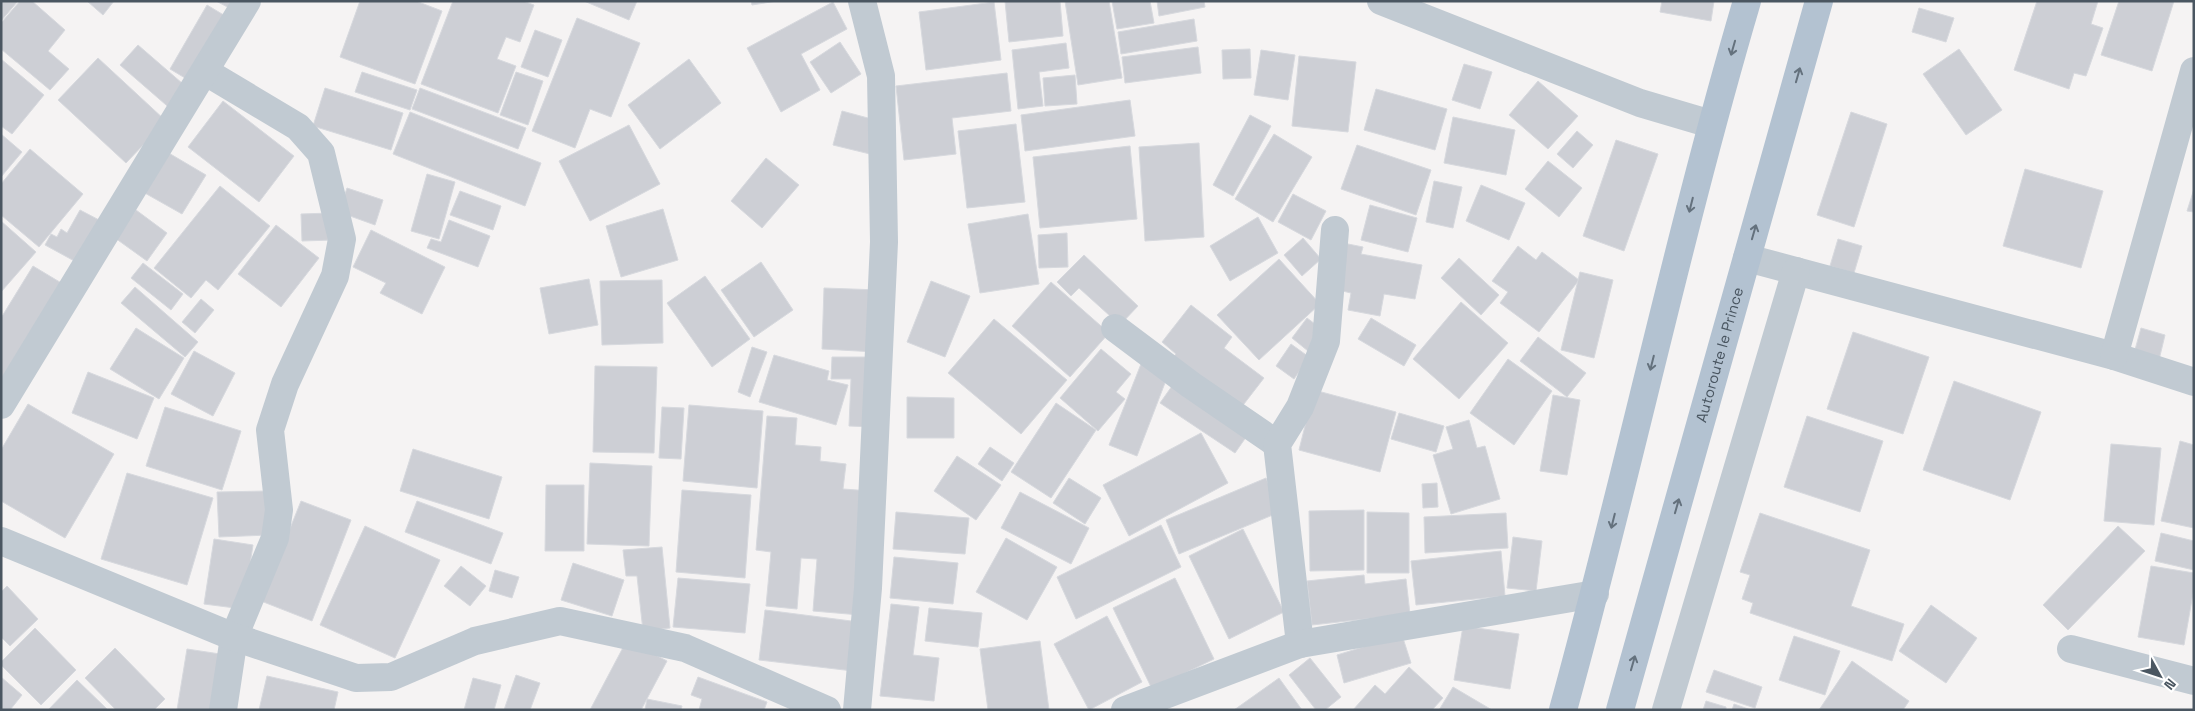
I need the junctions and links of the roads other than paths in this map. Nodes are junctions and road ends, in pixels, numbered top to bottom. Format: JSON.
{"nodes":[{"id":1,"x":247,"y":1,"type":"edge"},
{"id":2,"x":862,"y":1,"type":"edge"},
{"id":3,"x":1381,"y":1,"type":"edge"},
{"id":4,"x":1747,"y":1,"type":"edge"},
{"id":5,"x":1818,"y":1,"type":"edge"},
{"id":6,"x":2194,"y":71,"type":"edge"},
{"id":7,"x":206,"y":72,"type":"junction"},
{"id":8,"x":1711,"y":124,"type":"junction"},
{"id":9,"x":1335,"y":230,"type":"dead end"},
{"id":10,"x":1747,"y":258,"type":"junction"},
{"id":11,"x":1796,"y":271,"type":"junction"},
{"id":12,"x":1115,"y":328,"type":"dead end"},
{"id":13,"x":2114,"y":356,"type":"junction"},
{"id":14,"x":2194,"y":382,"type":"edge"},
{"id":15,"x":1,"y":405,"type":"edge"},
{"id":16,"x":1277,"y":444,"type":"junction"},
{"id":17,"x":1,"y":541,"type":"edge"},
{"id":18,"x":1595,"y":594,"type":"junction"},
{"id":19,"x":234,"y":637,"type":"junction"},
{"id":20,"x":1300,"y":644,"type":"junction"},
{"id":21,"x":2071,"y":649,"type":"dead end"},
{"id":22,"x":2194,"y":681,"type":"edge"},
{"id":23,"x":223,"y":710,"type":"edge"},
{"id":24,"x":827,"y":710,"type":"edge"},
{"id":25,"x":857,"y":710,"type":"edge"},
{"id":26,"x":1125,"y":710,"type":"edge"},
{"id":27,"x":1563,"y":710,"type":"edge"},
{"id":28,"x":1620,"y":710,"type":"edge"},
{"id":29,"x":1666,"y":710,"type":"edge"}],
"edges":[{"from":1,"to":7,"type":"street"},
{"from":2,"to":25,"type":"street"},
{"from":3,"to":8,"type":"street"},
{"from":4,"to":8,"type":"main road","one_way":true},
{"from":10,"to":5,"type":"main road","name":"Autoroute le Prince","one_way":true},
{"from":6,"to":13,"type":"street"},
{"from":7,"to":15,"type":"street"},
{"from":7,"to":19,"type":"street"},
{"from":8,"to":18,"type":"main road","one_way":true},
{"from":9,"to":16,"type":"street"},
{"from":10,"to":11,"type":"street"},
{"from":28,"to":10,"type":"main road","name":"Autoroute le Prince","one_way":true},
{"from":11,"to":13,"type":"street"},
{"from":11,"to":29,"type":"street"},
{"from":12,"to":16,"type":"street"},
{"from":13,"to":14,"type":"street"},
{"from":16,"to":20,"type":"street"},
{"from":17,"to":19,"type":"street"},
{"from":18,"to":20,"type":"street"},
{"from":18,"to":27,"type":"main road"},
{"from":19,"to":23,"type":"street"},
{"from":19,"to":24,"type":"street"},
{"from":20,"to":26,"type":"street"},
{"from":21,"to":22,"type":"street"}]}
